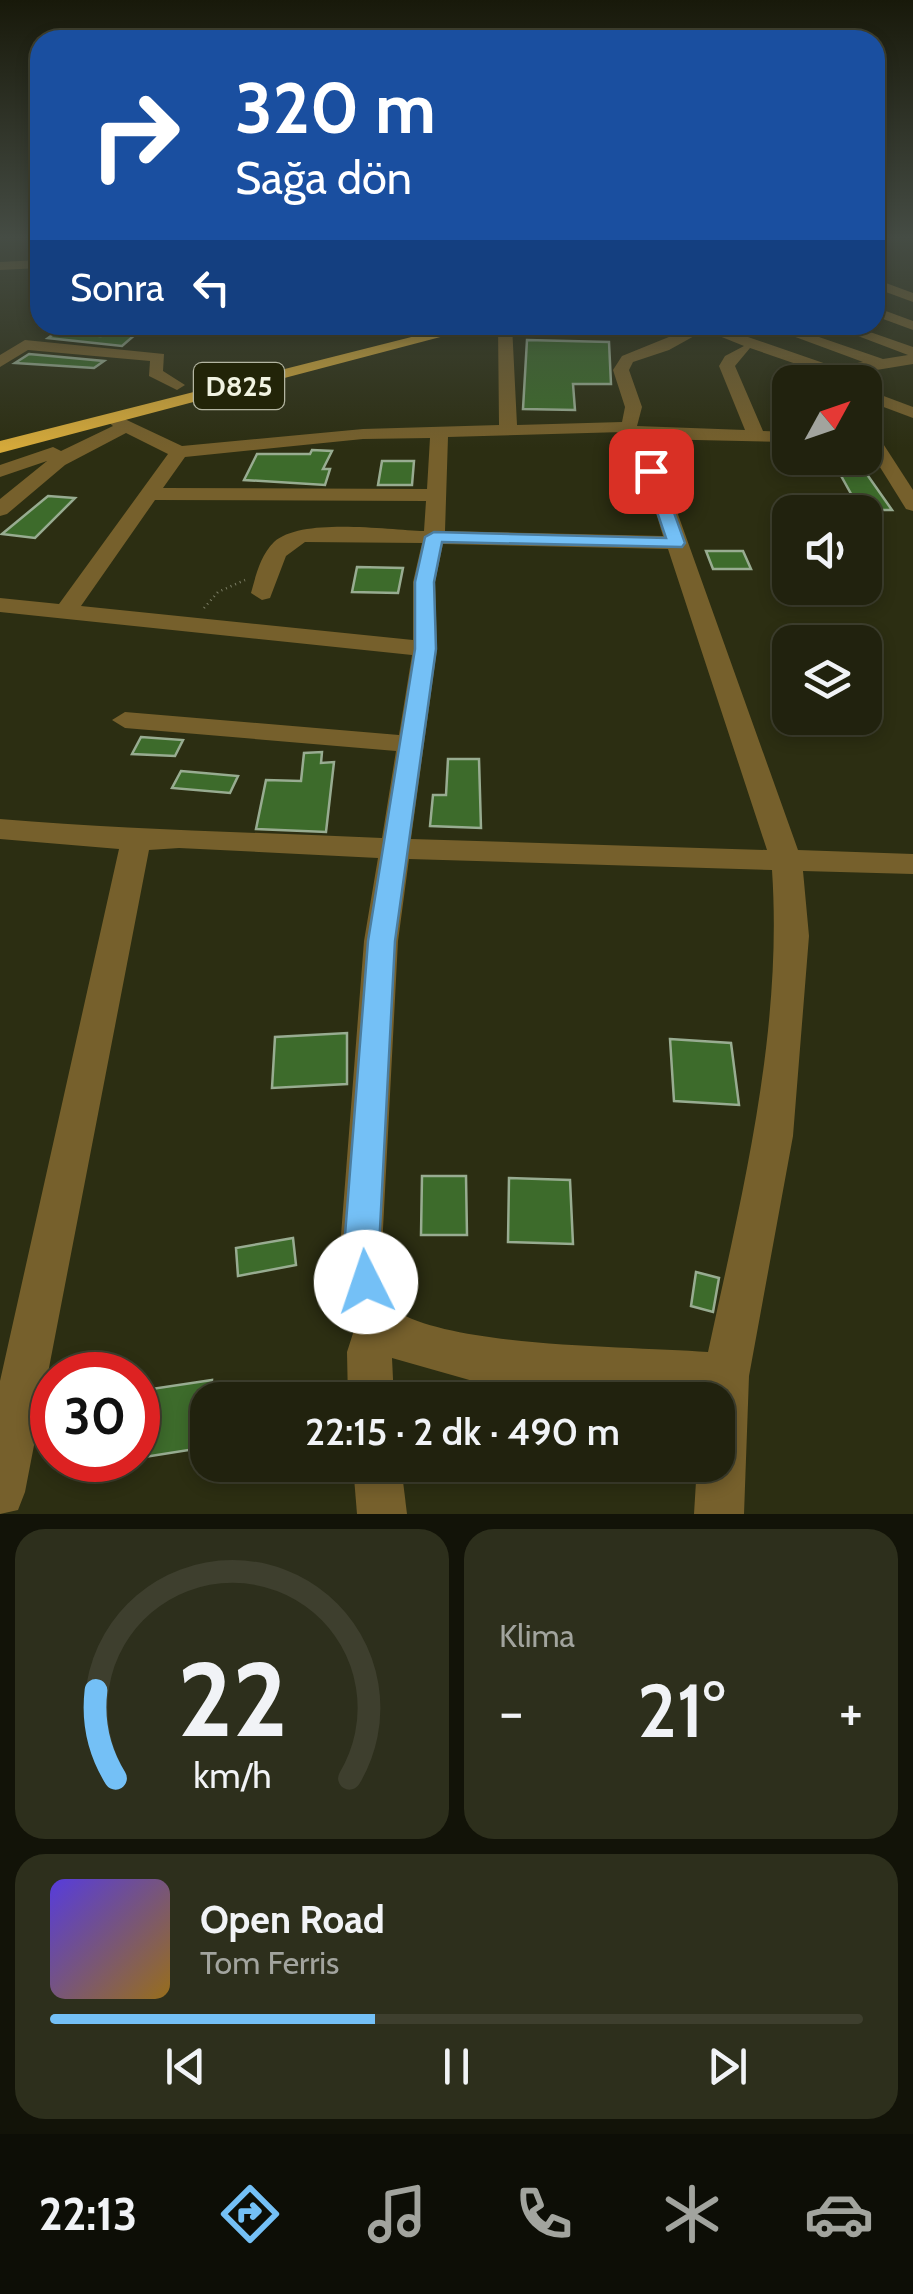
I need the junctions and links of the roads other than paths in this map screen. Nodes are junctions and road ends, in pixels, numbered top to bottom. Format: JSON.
{"nodes":[{"id":1,"x":885,"y":308,"type":"edge"},
{"id":2,"x":885,"y":319,"type":"edge"},
{"id":3,"x":885,"y":326,"type":"edge"},
{"id":4,"x":912,"y":328,"type":"edge"},
{"id":5,"x":387,"y":335,"type":"edge"},
{"id":6,"x":441,"y":335,"type":"edge"},
{"id":7,"x":466,"y":335,"type":"edge"},
{"id":8,"x":505,"y":335,"type":"edge"},
{"id":9,"x":685,"y":335,"type":"edge"},
{"id":10,"x":709,"y":335,"type":"edge"},
{"id":11,"x":714,"y":335,"type":"edge"},
{"id":12,"x":764,"y":335,"type":"edge"},
{"id":13,"x":799,"y":335,"type":"edge"},
{"id":14,"x":836,"y":335,"type":"edge"},
{"id":15,"x":859,"y":335,"type":"edge"},
{"id":16,"x":744,"y":350,"type":"junction"},
{"id":17,"x":910,"y":357,"type":"edge"},
{"id":18,"x":0,"y":362,"type":"edge"},
{"id":19,"x":882,"y":364,"type":"junction"},
{"id":20,"x":786,"y":365,"type":"edge"},
{"id":21,"x":811,"y":365,"type":"edge"},
{"id":22,"x":849,"y":365,"type":"edge"},
{"id":23,"x":876,"y":365,"type":"edge"},
{"id":24,"x":227,"y":369,"type":"dead end"},
{"id":25,"x":177,"y":385,"type":"junction"},
{"id":26,"x":155,"y":392,"type":"junction"},
{"id":27,"x":882,"y":401,"type":"edge"},
{"id":28,"x":913,"y":413,"type":"edge"},
{"id":29,"x":120,"y":423,"type":"junction"},
{"id":30,"x":633,"y":430,"type":"junction"},
{"id":31,"x":0,"y":431,"type":"edge"},
{"id":32,"x":508,"y":431,"type":"junction"},
{"id":33,"x":439,"y":433,"type":"junction"},
{"id":34,"x":756,"y":436,"type":"junction"},
{"id":35,"x":772,"y":436,"type":"edge"},
{"id":36,"x":97,"y":437,"type":"junction"},
{"id":37,"x":0,"y":447,"type":"edge"},
{"id":38,"x":178,"y":452,"type":"junction"},
{"id":39,"x":882,"y":458,"type":"edge"},
{"id":40,"x":0,"y":470,"type":"edge"},
{"id":41,"x":152,"y":494,"type":"junction"},
{"id":42,"x":437,"y":496,"type":"junction"},
{"id":43,"x":913,"y":504,"type":"edge"},
{"id":44,"x":0,"y":510,"type":"edge"},
{"id":45,"x":434,"y":537,"type":"junction"},
{"id":46,"x":676,"y":543,"type":"junction"},
{"id":47,"x":265,"y":582,"type":"road end"},
{"id":48,"x":0,"y":605,"type":"edge"},
{"id":49,"x":66,"y":612,"type":"junction"},
{"id":50,"x":426,"y":649,"type":"junction"},
{"id":51,"x":124,"y":720,"type":"dead end"},
{"id":52,"x":410,"y":744,"type":"junction"},
{"id":53,"x":0,"y":829,"type":"edge"},
{"id":54,"x":136,"y":841,"type":"junction"},
{"id":55,"x":397,"y":850,"type":"junction"},
{"id":56,"x":788,"y":863,"type":"junction"},
{"id":57,"x":913,"y":864,"type":"edge"},
{"id":58,"x":378,"y":1325,"type":"junction"},
{"id":59,"x":726,"y":1376,"type":"junction"},
{"id":60,"x":369,"y":1382,"type":"edge"},
{"id":61,"x":379,"y":1482,"type":"edge"},
{"id":62,"x":0,"y":1492,"type":"edge"},
{"id":63,"x":382,"y":1514,"type":"edge"},
{"id":64,"x":719,"y":1514,"type":"edge"}],
"edges":[{"from":1,"to":4,"type":"street"},
{"from":2,"to":4,"type":"street"},
{"from":3,"to":4,"type":"street"},
{"from":5,"to":26,"type":"highway","number":"D825"},
{"from":6,"to":29,"type":"highway","number":"D825"},
{"from":7,"to":29,"type":"highway"},
{"from":8,"to":32,"type":"street"},
{"from":9,"to":30,"type":"street"},
{"from":10,"to":16,"type":"street"},
{"from":11,"to":21,"type":"street"},
{"from":12,"to":22,"type":"street"},
{"from":13,"to":19,"type":"street"},
{"from":14,"to":17,"type":"street"},
{"from":15,"to":17,"type":"street"},
{"from":16,"to":20,"type":"street"},
{"from":16,"to":34,"type":"street"},
{"from":17,"to":19,"type":"street"},
{"from":18,"to":25,"type":"street"},
{"from":19,"to":23,"type":"street"},
{"from":24,"to":25,"type":"highway"},
{"from":25,"to":26,"type":"highway"},
{"from":26,"to":31,"type":"highway","number":"D825"},
{"from":27,"to":28,"type":"street"},
{"from":29,"to":36,"type":"street"},
{"from":29,"to":37,"type":"highway","number":"D825"},
{"from":29,"to":38,"type":"street"},
{"from":30,"to":32,"type":"street"},
{"from":30,"to":34,"type":"street"},
{"from":30,"to":46,"type":"street"},
{"from":32,"to":33,"type":"street"},
{"from":33,"to":38,"type":"street"},
{"from":33,"to":42,"type":"street"},
{"from":34,"to":35,"type":"street"},
{"from":36,"to":40,"type":"street"},
{"from":36,"to":44,"type":"street"},
{"from":38,"to":41,"type":"street"},
{"from":39,"to":43,"type":"street"},
{"from":41,"to":42,"type":"street"},
{"from":41,"to":49,"type":"street"},
{"from":42,"to":45,"type":"street"},
{"from":45,"to":46,"type":"street"},
{"from":45,"to":47,"type":"street"},
{"from":45,"to":50,"type":"street"},
{"from":46,"to":56,"type":"street"},
{"from":48,"to":49,"type":"street"},
{"from":49,"to":50,"type":"street"},
{"from":50,"to":52,"type":"street"},
{"from":51,"to":52,"type":"street"},
{"from":52,"to":55,"type":"street"},
{"from":53,"to":54,"type":"street"},
{"from":54,"to":55,"type":"street"},
{"from":54,"to":62,"type":"street"},
{"from":55,"to":56,"type":"street"},
{"from":55,"to":58,"type":"street"},
{"from":56,"to":57,"type":"street"},
{"from":56,"to":59,"type":"street"},
{"from":58,"to":59,"type":"street"},
{"from":58,"to":60,"type":"street"},
{"from":59,"to":64,"type":"street"},
{"from":61,"to":63,"type":"street"}]}
